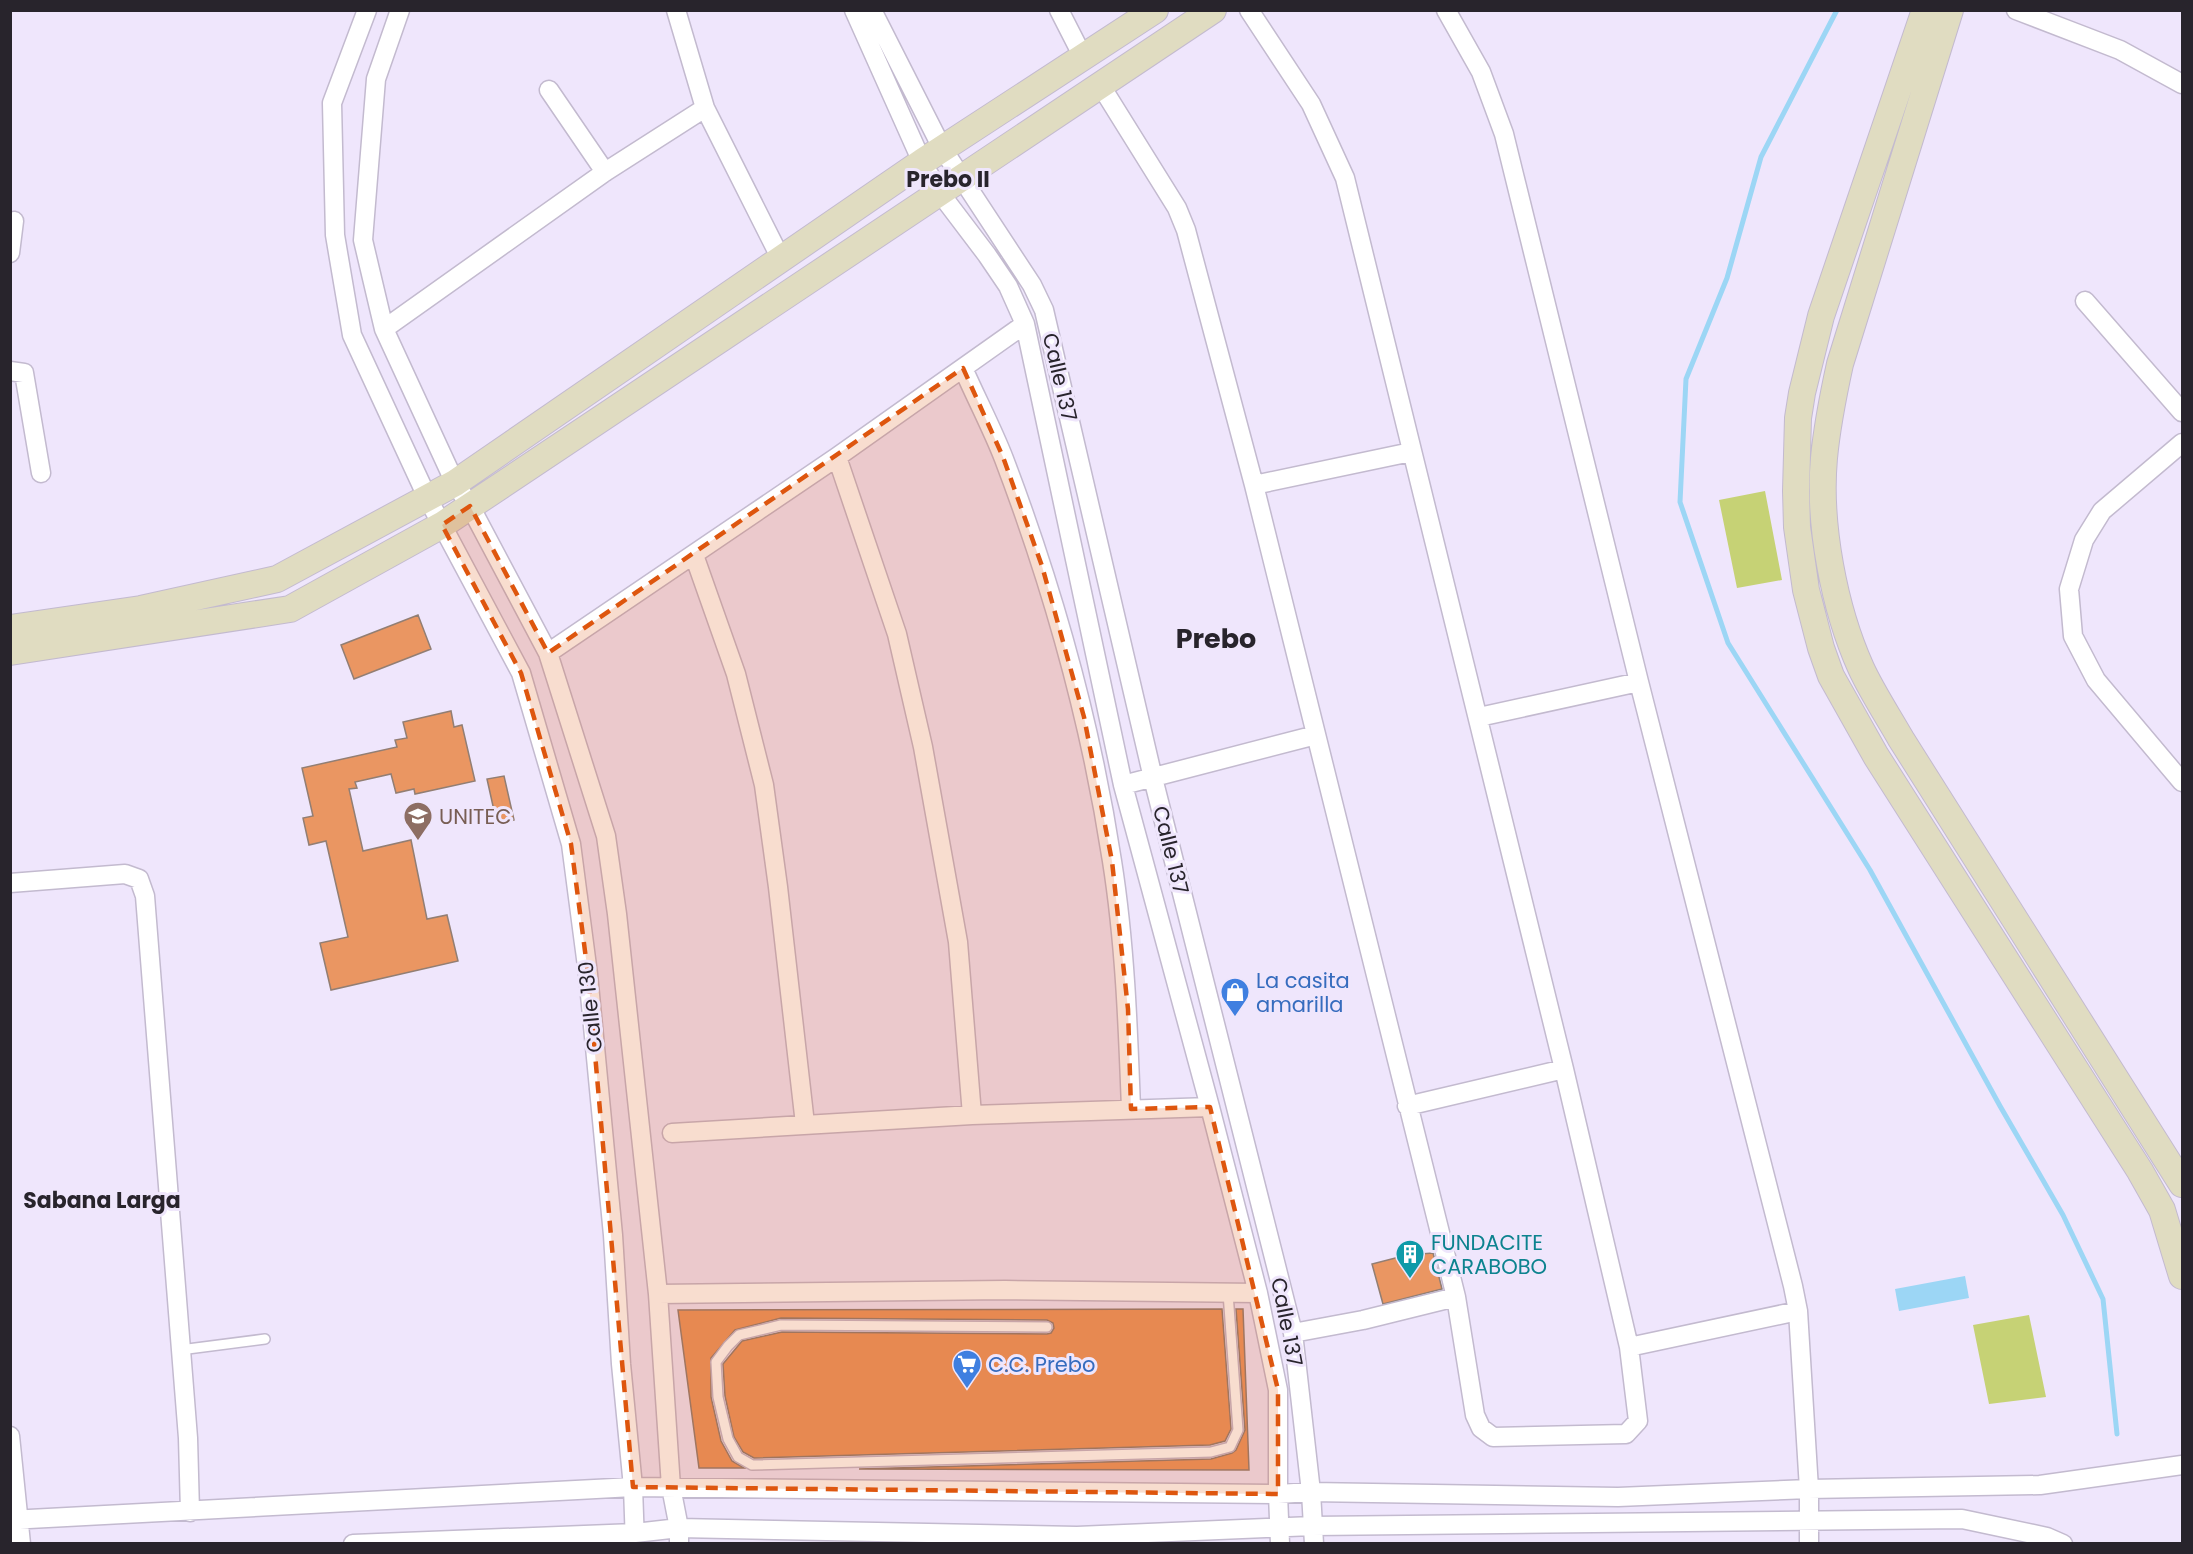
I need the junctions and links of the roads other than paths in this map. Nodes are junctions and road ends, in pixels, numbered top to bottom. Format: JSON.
{"nodes":[{"id":1,"x":367,"y":10,"type":"edge"},
{"id":2,"x":400,"y":10,"type":"edge"},
{"id":3,"x":676,"y":10,"type":"edge"},
{"id":4,"x":854,"y":10,"type":"edge"},
{"id":5,"x":872,"y":10,"type":"edge"},
{"id":6,"x":1059,"y":10,"type":"edge"},
{"id":7,"x":1155,"y":10,"type":"edge"},
{"id":8,"x":1213,"y":10,"type":"edge"},
{"id":9,"x":1249,"y":10,"type":"edge"},
{"id":10,"x":1446,"y":10,"type":"edge"},
{"id":11,"x":1925,"y":10,"type":"edge"},
{"id":12,"x":1950,"y":10,"type":"edge"},
{"id":13,"x":2016,"y":10,"type":"edge"},
{"id":14,"x":1083,"y":57,"type":"junction"},
{"id":15,"x":2182,"y":84,"type":"edge"},
{"id":16,"x":1101,"y":86,"type":"junction"},
{"id":17,"x":549,"y":90,"type":"dead end"},
{"id":18,"x":705,"y":108,"type":"junction"},
{"id":19,"x":932,"y":155,"type":"junction"},
{"id":20,"x":605,"y":172,"type":"junction"},
{"id":21,"x":962,"y":179,"type":"junction"},
{"id":22,"x":940,"y":193,"type":"junction"},
{"id":23,"x":14,"y":221,"type":"dead end"},
{"id":24,"x":10,"y":253,"type":"edge"},
{"id":25,"x":781,"y":259,"type":"junction"},
{"id":26,"x":2085,"y":301,"type":"dead end"},
{"id":27,"x":1821,"y":316,"type":"junction"},
{"id":28,"x":1025,"y":324,"type":"junction"},
{"id":29,"x":1852,"y":327,"type":"junction"},
{"id":30,"x":384,"y":329,"type":"junction"},
{"id":31,"x":963,"y":368,"type":"junction"},
{"id":32,"x":10,"y":371,"type":"edge"},
{"id":33,"x":2182,"y":412,"type":"edge"},
{"id":34,"x":2182,"y":443,"type":"edge"},
{"id":35,"x":1412,"y":452,"type":"junction"},
{"id":36,"x":837,"y":457,"type":"junction"},
{"id":37,"x":41,"y":472,"type":"dead end"},
{"id":38,"x":455,"y":483,"type":"junction"},
{"id":39,"x":1254,"y":485,"type":"junction"},
{"id":40,"x":428,"y":499,"type":"junction"},
{"id":41,"x":470,"y":506,"type":"junction"},
{"id":42,"x":442,"y":525,"type":"junction"},
{"id":43,"x":694,"y":555,"type":"junction"},
{"id":44,"x":10,"y":628,"type":"edge"},
{"id":45,"x":10,"y":652,"type":"edge"},
{"id":46,"x":548,"y":653,"type":"junction"},
{"id":47,"x":1639,"y":682,"type":"junction"},
{"id":48,"x":1479,"y":717,"type":"junction"},
{"id":49,"x":1316,"y":735,"type":"junction"},
{"id":50,"x":1153,"y":778,"type":"junction"},
{"id":51,"x":2182,"y":782,"type":"edge"},
{"id":52,"x":1123,"y":785,"type":"junction"},
{"id":53,"x":10,"y":883,"type":"edge"},
{"id":54,"x":1564,"y":1069,"type":"junction"},
{"id":55,"x":1407,"y":1106,"type":"junction"},
{"id":56,"x":1210,"y":1107,"type":"junction"},
{"id":57,"x":1131,"y":1109,"type":"junction"},
{"id":58,"x":972,"y":1115,"type":"junction"},
{"id":59,"x":2145,"y":1123,"type":"junction"},
{"id":60,"x":805,"y":1124,"type":"junction"},
{"id":61,"x":672,"y":1133,"type":"dead end"},
{"id":62,"x":2120,"y":1140,"type":"junction"},
{"id":63,"x":2182,"y":1185,"type":"edge"},
{"id":64,"x":2182,"y":1276,"type":"edge"},
{"id":65,"x":1228,"y":1293,"type":"junction"},
{"id":66,"x":1258,"y":1293,"type":"junction"},
{"id":67,"x":658,"y":1294,"type":"junction"},
{"id":68,"x":1456,"y":1297,"type":"junction"},
{"id":69,"x":1798,"y":1311,"type":"junction"},
{"id":70,"x":1047,"y":1327,"type":"dead end"},
{"id":71,"x":1293,"y":1333,"type":"junction"},
{"id":72,"x":265,"y":1339,"type":"dead end"},
{"id":73,"x":1629,"y":1347,"type":"junction"},
{"id":74,"x":180,"y":1350,"type":"junction"},
{"id":75,"x":10,"y":1436,"type":"edge"},
{"id":76,"x":2182,"y":1465,"type":"edge"},
{"id":77,"x":633,"y":1486,"type":"junction"},
{"id":78,"x":671,"y":1487,"type":"junction"},
{"id":79,"x":1809,"y":1489,"type":"junction"},
{"id":80,"x":1311,"y":1492,"type":"junction"},
{"id":81,"x":1278,"y":1494,"type":"junction"},
{"id":82,"x":190,"y":1512,"type":"junction"},
{"id":83,"x":14,"y":1520,"type":"edge"},
{"id":84,"x":1809,"y":1520,"type":"junction"},
{"id":85,"x":1280,"y":1535,"type":"edge"},
{"id":86,"x":1314,"y":1535,"type":"edge"},
{"id":87,"x":679,"y":1536,"type":"edge"},
{"id":88,"x":873,"y":1537,"type":"edge"},
{"id":89,"x":635,"y":1538,"type":"edge"},
{"id":90,"x":1077,"y":1540,"type":"edge"},
{"id":91,"x":430,"y":1542,"type":"edge"},
{"id":92,"x":21,"y":1544,"type":"edge"},
{"id":93,"x":353,"y":1544,"type":"edge"},
{"id":94,"x":1809,"y":1544,"type":"edge"},
{"id":95,"x":2063,"y":1544,"type":"edge"}],
"edges":[{"from":1,"to":40,"type":"street","name":"Calle 130"},
{"from":2,"to":30,"type":"street","name":"Calle 130"},
{"from":3,"to":18,"type":"street"},
{"from":4,"to":19,"type":"street"},
{"from":5,"to":19,"type":"street"},
{"from":6,"to":14,"type":"street"},
{"from":7,"to":14,"type":"street"},
{"from":8,"to":16,"type":"street"},
{"from":9,"to":35,"type":"street"},
{"from":10,"to":47,"type":"street"},
{"from":11,"to":27,"type":"street"},
{"from":12,"to":29,"type":"street"},
{"from":13,"to":15,"type":"street"},
{"from":14,"to":19,"type":"street"},
{"from":16,"to":21,"type":"street"},
{"from":16,"to":39,"type":"street"},
{"from":17,"to":20,"type":"street"},
{"from":18,"to":20,"type":"street"},
{"from":18,"to":25,"type":"street"},
{"from":19,"to":21,"type":"street","name":"Calle 137"},
{"from":19,"to":22,"type":"street"},
{"from":19,"to":25,"type":"street"},
{"from":20,"to":30,"type":"street"},
{"from":21,"to":22,"type":"street"},
{"from":21,"to":50,"type":"street","name":"Calle 137"},
{"from":22,"to":28,"type":"street"},
{"from":22,"to":41,"type":"street"},
{"from":23,"to":24,"type":"street"},
{"from":25,"to":38,"type":"street"},
{"from":26,"to":33,"type":"street"},
{"from":27,"to":29,"type":"street"},
{"from":27,"to":62,"type":"street"},
{"from":28,"to":31,"type":"street"},
{"from":28,"to":52,"type":"street"},
{"from":29,"to":59,"type":"street"},
{"from":30,"to":38,"type":"street","name":"Calle 130"},
{"from":31,"to":36,"type":"street"},
{"from":31,"to":57,"type":"street"},
{"from":32,"to":37,"type":"street"},
{"from":34,"to":51,"type":"street"},
{"from":35,"to":39,"type":"street"},
{"from":35,"to":48,"type":"street"},
{"from":36,"to":43,"type":"street"},
{"from":36,"to":58,"type":"street"},
{"from":38,"to":40,"type":"street"},
{"from":38,"to":41,"type":"street","name":"Calle 130"},
{"from":39,"to":49,"type":"street"},
{"from":40,"to":42,"type":"street","name":"Calle 130"},
{"from":40,"to":44,"type":"street"},
{"from":41,"to":42,"type":"street"},
{"from":41,"to":46,"type":"street","name":"Calle 130"},
{"from":42,"to":45,"type":"street"},
{"from":42,"to":77,"type":"street","name":"Calle 130"},
{"from":43,"to":46,"type":"street"},
{"from":43,"to":60,"type":"street"},
{"from":46,"to":67,"type":"street","name":"Calle 130"},
{"from":47,"to":48,"type":"street"},
{"from":47,"to":69,"type":"street"},
{"from":48,"to":54,"type":"street"},
{"from":49,"to":50,"type":"street"},
{"from":49,"to":55,"type":"street"},
{"from":50,"to":52,"type":"street"},
{"from":50,"to":71,"type":"street","name":"Calle 137"},
{"from":52,"to":56,"type":"street"},
{"from":53,"to":74,"type":"street"},
{"from":54,"to":55,"type":"street"},
{"from":54,"to":73,"type":"street"},
{"from":55,"to":68,"type":"street"},
{"from":56,"to":57,"type":"street"},
{"from":56,"to":66,"type":"street"},
{"from":57,"to":58,"type":"street"},
{"from":58,"to":60,"type":"street"},
{"from":59,"to":62,"type":"street"},
{"from":59,"to":63,"type":"street"},
{"from":60,"to":61,"type":"street"},
{"from":62,"to":64,"type":"street"},
{"from":65,"to":66,"type":"street"},
{"from":65,"to":67,"type":"street"},
{"from":65,"to":70,"type":"lane"},
{"from":66,"to":81,"type":"street"},
{"from":67,"to":78,"type":"street","name":"Calle 130"},
{"from":68,"to":71,"type":"street"},
{"from":68,"to":73,"type":"street"},
{"from":69,"to":73,"type":"street"},
{"from":69,"to":79,"type":"street"},
{"from":71,"to":80,"type":"street","name":"Calle 137"},
{"from":72,"to":74,"type":"lane"},
{"from":74,"to":82,"type":"street"},
{"from":75,"to":83,"type":"street"},
{"from":76,"to":79,"type":"street"},
{"from":77,"to":78,"type":"street"},
{"from":77,"to":82,"type":"street"},
{"from":77,"to":89,"type":"street","name":"Calle 130"},
{"from":78,"to":81,"type":"street"},
{"from":78,"to":87,"type":"street","name":"Calle 130"},
{"from":79,"to":80,"type":"street"},
{"from":79,"to":84,"type":"street"},
{"from":80,"to":81,"type":"street"},
{"from":80,"to":86,"type":"street","name":"Calle 137"},
{"from":81,"to":85,"type":"street"},
{"from":82,"to":83,"type":"street"},
{"from":83,"to":92,"type":"street"},
{"from":84,"to":86,"type":"street"},
{"from":84,"to":94,"type":"street"},
{"from":84,"to":95,"type":"street"},
{"from":85,"to":86,"type":"street"},
{"from":85,"to":90,"type":"street"},
{"from":87,"to":88,"type":"street"},
{"from":87,"to":89,"type":"street"},
{"from":88,"to":90,"type":"street"},
{"from":89,"to":91,"type":"street"},
{"from":91,"to":93,"type":"street"}]}
